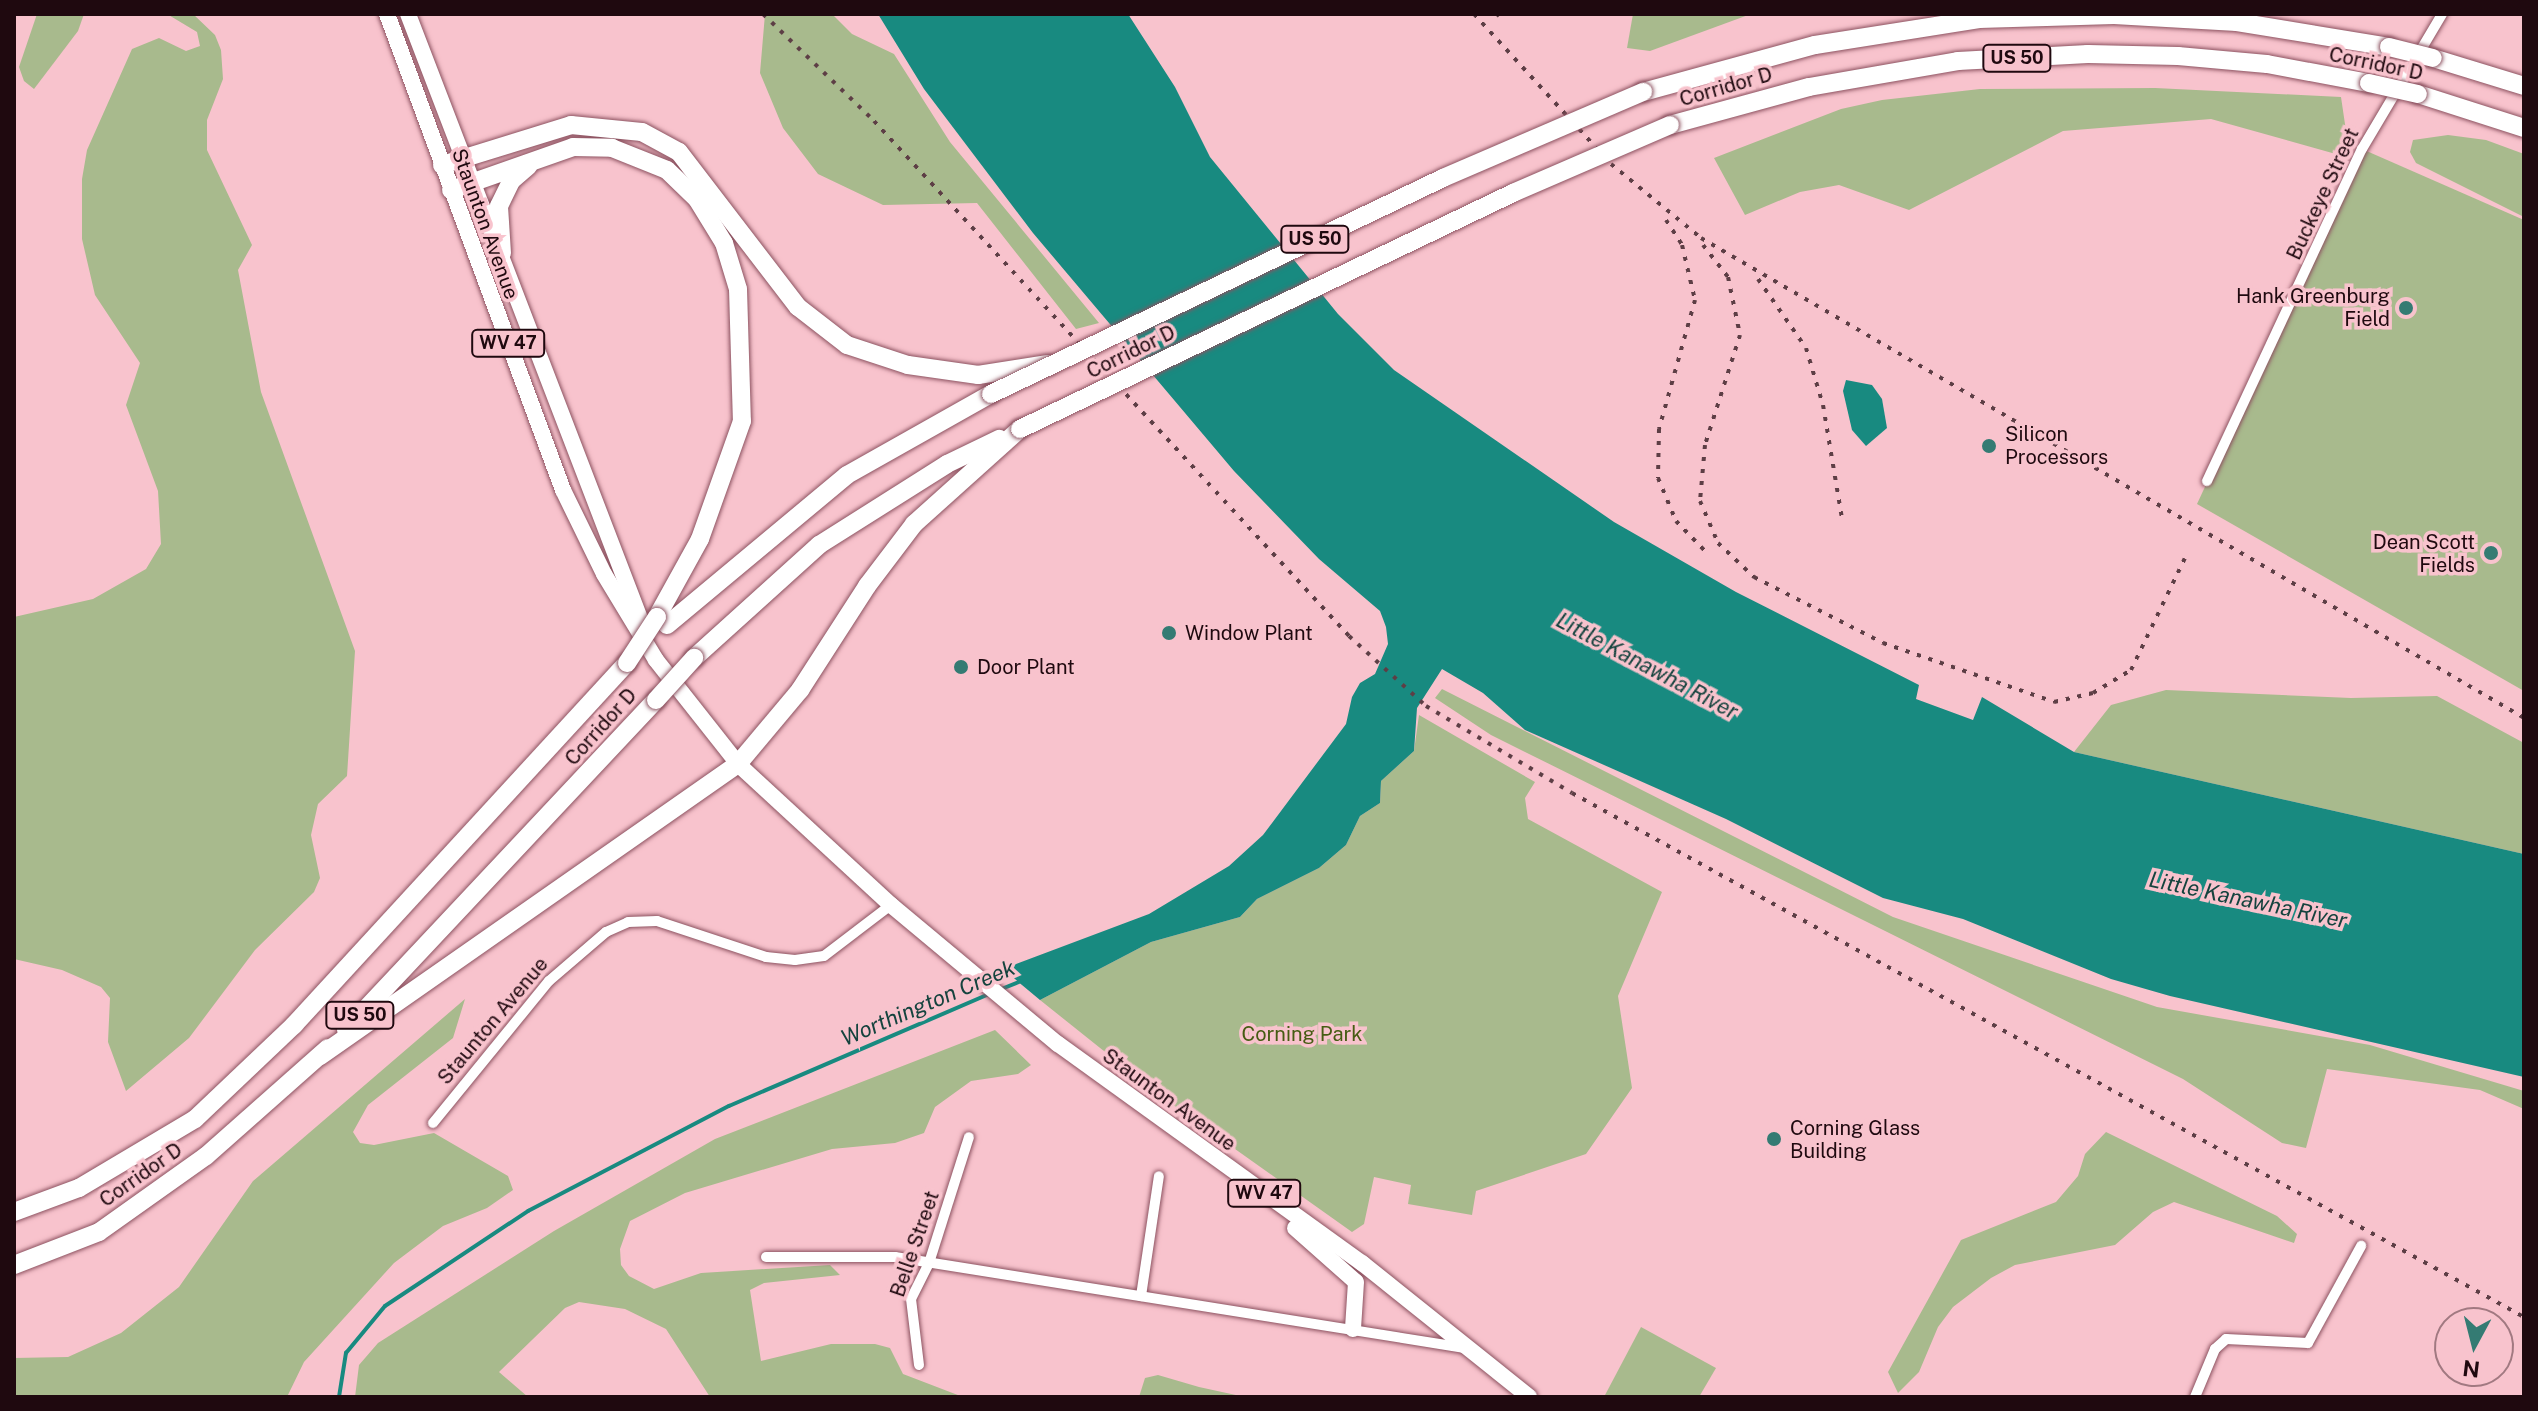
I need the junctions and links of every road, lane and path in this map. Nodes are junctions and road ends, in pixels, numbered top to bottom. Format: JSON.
{"nodes":[{"id":1,"x":387,"y":14,"type":"edge"},
{"id":2,"x":408,"y":14,"type":"edge"},
{"id":3,"x":2442,"y":14,"type":"edge"},
{"id":4,"x":2524,"y":86,"type":"edge"},
{"id":5,"x":2524,"y":128,"type":"edge"},
{"id":6,"x":551,"y":153,"type":"junction"},
{"id":7,"x":464,"y":156,"type":"junction"},
{"id":8,"x":442,"y":165,"type":"junction"},
{"id":9,"x":474,"y":181,"type":"junction"},
{"id":10,"x":451,"y":190,"type":"junction"},
{"id":11,"x":502,"y":253,"type":"junction"},
{"id":12,"x":1055,"y":362,"type":"junction"},
{"id":13,"x":1020,"y":429,"type":"junction"},
{"id":14,"x":2207,"y":481,"type":"dead end"},
{"id":15,"x":662,"y":621,"type":"junction"},
{"id":16,"x":656,"y":660,"type":"junction"},
{"id":17,"x":738,"y":764,"type":"junction"},
{"id":18,"x":891,"y":905,"type":"junction"},
{"id":19,"x":320,"y":1056,"type":"junction"},
{"id":20,"x":433,"y":1123,"type":"dead end"},
{"id":21,"x":969,"y":1137,"type":"dead end"},
{"id":22,"x":1159,"y":1176,"type":"dead end"},
{"id":23,"x":1252,"y":1185,"type":"junction"},
{"id":24,"x":14,"y":1212,"type":"edge"},
{"id":25,"x":2361,"y":1246,"type":"dead end"},
{"id":26,"x":766,"y":1257,"type":"dead end"},
{"id":27,"x":929,"y":1263,"type":"junction"},
{"id":28,"x":14,"y":1265,"type":"edge"},
{"id":29,"x":1382,"y":1279,"type":"junction"},
{"id":30,"x":1141,"y":1296,"type":"junction"},
{"id":31,"x":1358,"y":1304,"type":"junction"},
{"id":32,"x":1353,"y":1329,"type":"junction"},
{"id":33,"x":1467,"y":1348,"type":"junction"},
{"id":34,"x":919,"y":1365,"type":"dead end"},
{"id":35,"x":1529,"y":1397,"type":"edge"},
{"id":36,"x":2195,"y":1397,"type":"edge"}],
"edges":[{"from":1,"to":8,"type":"main road","name":"Staunton Avenue","number":"WV 47"},
{"from":2,"to":7,"type":"main road","name":"Staunton Avenue","number":"WV 47"},
{"from":3,"to":14,"type":"street","name":"Buckeye Street"},
{"from":4,"to":12,"type":"highway","name":"Corridor D","number":"US 50","bridge":true},
{"from":5,"to":13,"type":"highway","name":"Corridor D","number":"US 50","bridge":true},
{"from":6,"to":9,"type":"highway"},
{"from":6,"to":11,"type":"highway"},
{"from":6,"to":15,"type":"highway"},
{"from":7,"to":8,"type":"highway"},
{"from":7,"to":9,"type":"main road","name":"Staunton Avenue","number":"WV 47"},
{"from":7,"to":12,"type":"highway"},
{"from":8,"to":10,"type":"main road","name":"Staunton Avenue","number":"WV 47"},
{"from":9,"to":10,"type":"highway"},
{"from":9,"to":11,"type":"main road","name":"Staunton Avenue","number":"WV 47"},
{"from":10,"to":16,"type":"main road","name":"Staunton Avenue","number":"WV 47"},
{"from":11,"to":16,"type":"main road","name":"Staunton Avenue","number":"WV 47"},
{"from":12,"to":15,"type":"highway","name":"Corridor D","number":"US 50","bridge":true},
{"from":13,"to":17,"type":"highway"},
{"from":13,"to":19,"type":"highway","name":"Corridor D","number":"US 50","bridge":true},
{"from":15,"to":24,"type":"highway","name":"Corridor D","number":"US 50","bridge":true},
{"from":16,"to":17,"type":"main road","name":"Staunton Avenue","number":"WV 47"},
{"from":17,"to":18,"type":"main road","name":"Staunton Avenue","number":"WV 47"},
{"from":17,"to":19,"type":"highway"},
{"from":18,"to":20,"type":"street","name":"Staunton Avenue"},
{"from":18,"to":23,"type":"main road","name":"Staunton Avenue","number":"WV 47"},
{"from":19,"to":28,"type":"highway","name":"Corridor D","number":"US 50"},
{"from":21,"to":27,"type":"street","name":"Belle Street"},
{"from":22,"to":30,"type":"street"},
{"from":23,"to":29,"type":"main road","name":"Staunton Avenue","number":"WV 47"},
{"from":23,"to":31,"type":"main road"},
{"from":25,"to":36,"type":"street"},
{"from":26,"to":27,"type":"street","name":"Staunton Avenue"},
{"from":27,"to":30,"type":"street","name":"Staunton Avenue"},
{"from":27,"to":34,"type":"street","name":"Belle Street"},
{"from":29,"to":31,"type":"main road"},
{"from":29,"to":33,"type":"main road","name":"Staunton Avenue","number":"WV 47"},
{"from":30,"to":32,"type":"street","name":"Staunton Avenue"},
{"from":31,"to":32,"type":"main road"},
{"from":32,"to":33,"type":"street","name":"Staunton Avenue"},
{"from":33,"to":35,"type":"main road","name":"Staunton Avenue","number":"WV 47"}]}
